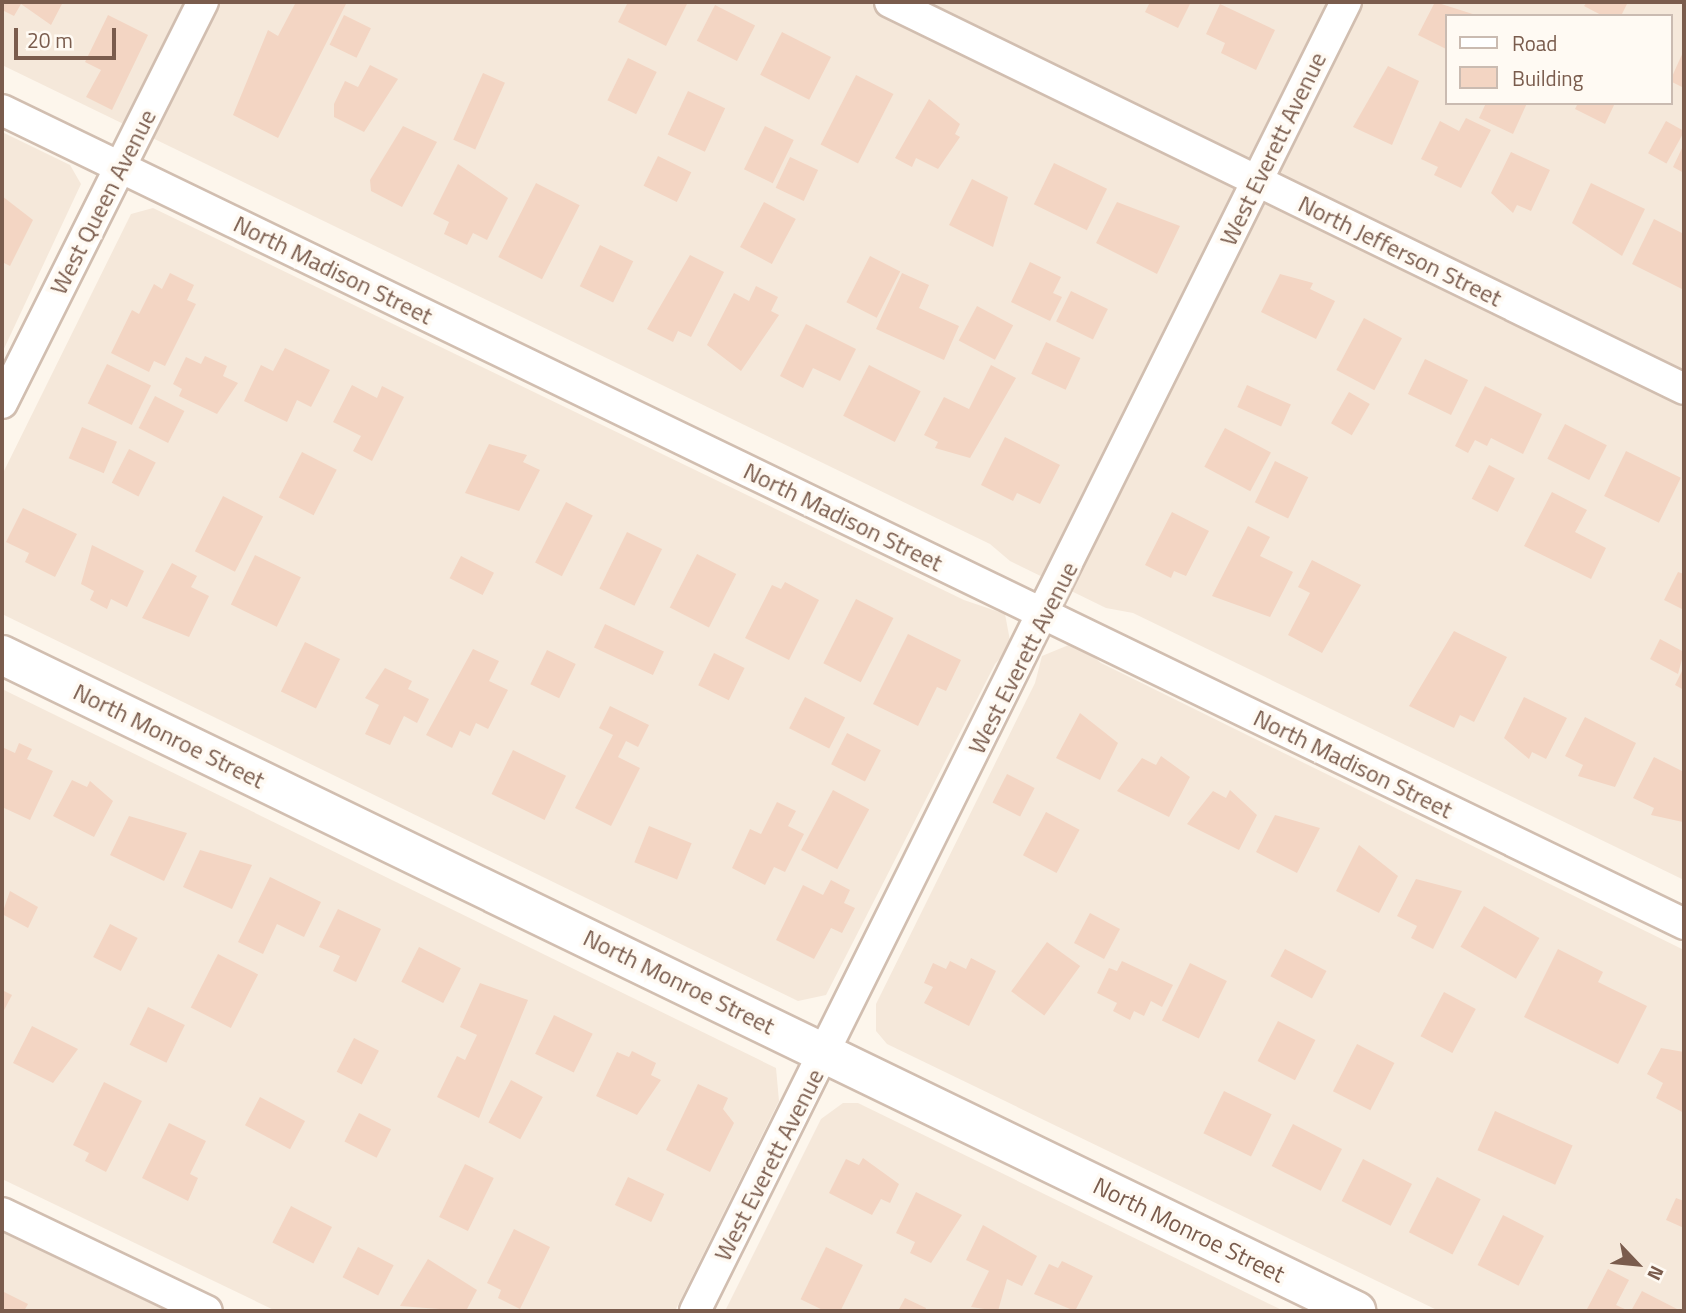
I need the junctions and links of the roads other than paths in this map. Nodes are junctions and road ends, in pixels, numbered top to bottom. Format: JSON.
{"nodes":[{"id":1,"x":203,"y":2,"type":"edge"},
{"id":2,"x":890,"y":2,"type":"edge"},
{"id":3,"x":1346,"y":2,"type":"edge"},
{"id":4,"x":2,"y":110,"type":"edge"},
{"id":5,"x":121,"y":167,"type":"junction"},
{"id":6,"x":1257,"y":181,"type":"junction"},
{"id":7,"x":1684,"y":389,"type":"edge"},
{"id":8,"x":2,"y":402,"type":"edge"},
{"id":9,"x":1045,"y":614,"type":"junction"},
{"id":10,"x":2,"y":655,"type":"edge"},
{"id":11,"x":1684,"y":924,"type":"edge"},
{"id":12,"x":825,"y":1053,"type":"junction"},
{"id":13,"x":2,"y":1213,"type":"edge"},
{"id":14,"x":207,"y":1311,"type":"edge"},
{"id":15,"x":695,"y":1311,"type":"edge"},
{"id":16,"x":1356,"y":1311,"type":"edge"}],
"edges":[{"from":1,"to":5,"type":"street","name":"West Queen Avenue"},
{"from":2,"to":6,"type":"street","name":"North Jefferson Street"},
{"from":3,"to":6,"type":"street","name":"West Everett Avenue"},
{"from":4,"to":5,"type":"street","name":"North Madison Street"},
{"from":5,"to":8,"type":"street","name":"West Queen Avenue"},
{"from":5,"to":9,"type":"street","name":"North Madison Street"},
{"from":6,"to":7,"type":"street","name":"North Jefferson Street"},
{"from":6,"to":9,"type":"street","name":"West Everett Avenue"},
{"from":9,"to":11,"type":"street","name":"North Madison Street"},
{"from":9,"to":12,"type":"street","name":"West Everett Avenue"},
{"from":10,"to":12,"type":"main road","name":"North Monroe Street"},
{"from":12,"to":15,"type":"street","name":"West Everett Avenue"},
{"from":12,"to":16,"type":"main road","name":"North Monroe Street"},
{"from":13,"to":14,"type":"street"}]}
